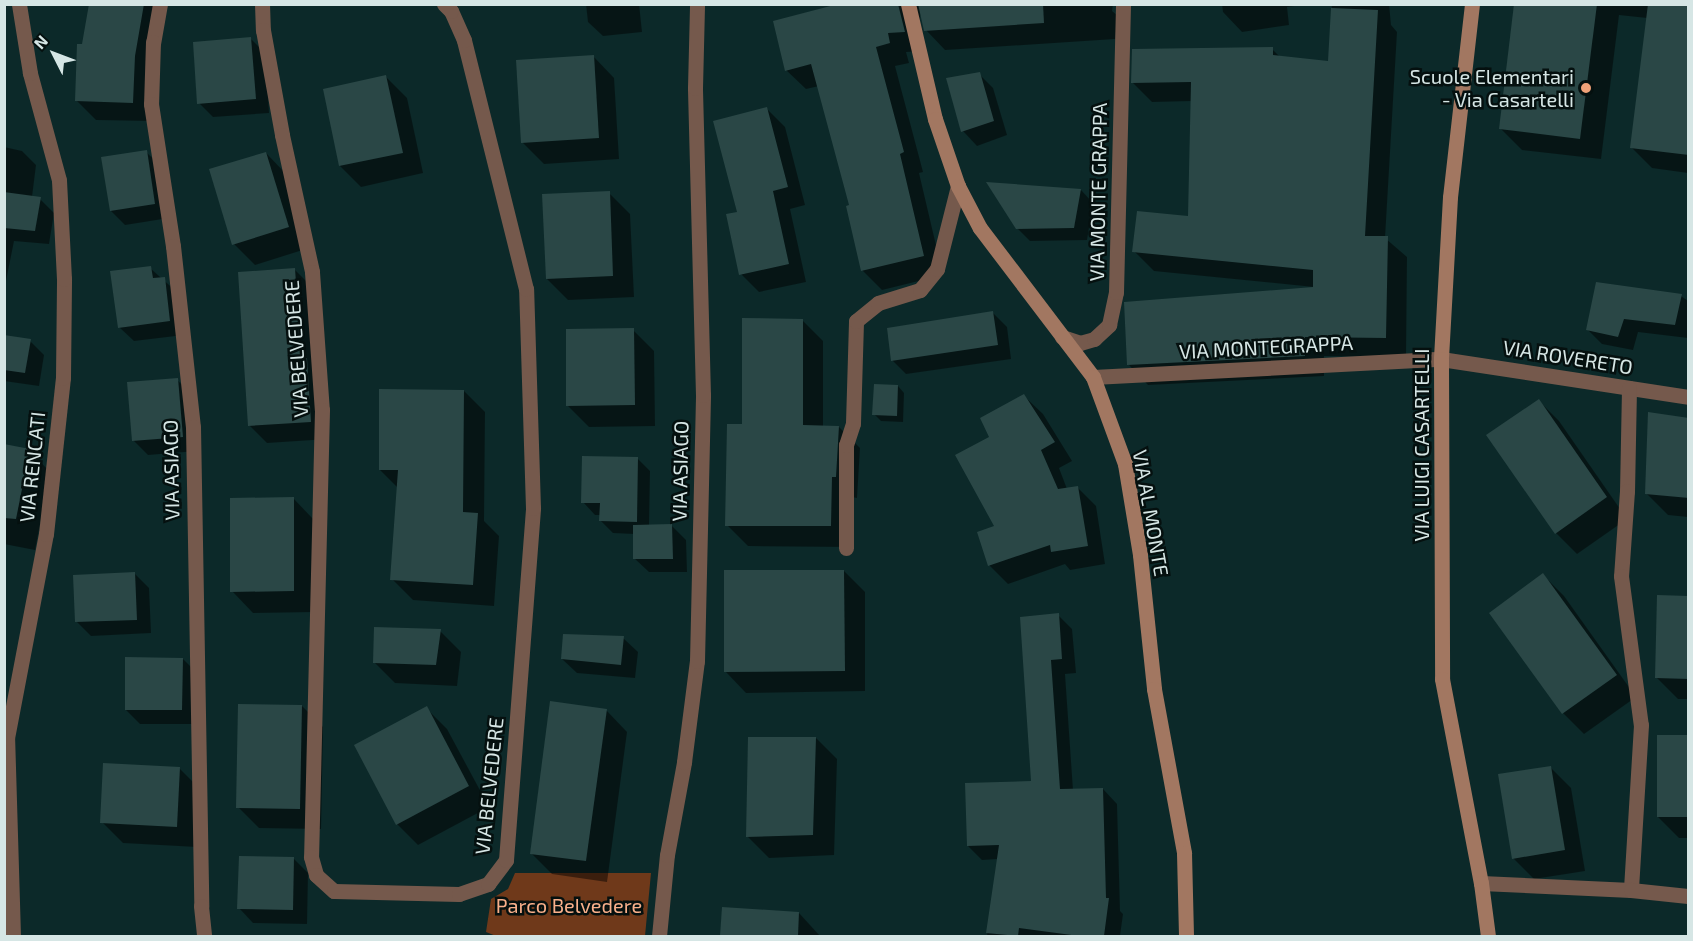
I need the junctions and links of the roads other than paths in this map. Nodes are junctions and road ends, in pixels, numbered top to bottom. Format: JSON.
{"nodes":[{"id":1,"x":19,"y":4,"type":"edge"},
{"id":2,"x":160,"y":4,"type":"edge"},
{"id":3,"x":262,"y":4,"type":"edge"},
{"id":4,"x":444,"y":4,"type":"edge"},
{"id":5,"x":697,"y":4,"type":"edge"},
{"id":6,"x":908,"y":4,"type":"edge"},
{"id":7,"x":1123,"y":4,"type":"edge"},
{"id":8,"x":1472,"y":4,"type":"edge"},
{"id":9,"x":958,"y":186,"type":"junction"},
{"id":10,"x":1062,"y":337,"type":"junction"},
{"id":11,"x":1441,"y":359,"type":"junction"},
{"id":12,"x":1093,"y":377,"type":"junction"},
{"id":13,"x":1629,"y":388,"type":"junction"},
{"id":14,"x":1689,"y":397,"type":"edge"},
{"id":15,"x":846,"y":548,"type":"dead end"},
{"id":16,"x":1481,"y":883,"type":"junction"},
{"id":17,"x":1631,"y":890,"type":"junction"},
{"id":18,"x":1689,"y":896,"type":"edge"},
{"id":19,"x":13,"y":936,"type":"edge"},
{"id":20,"x":204,"y":936,"type":"edge"},
{"id":21,"x":659,"y":936,"type":"edge"},
{"id":22,"x":1186,"y":936,"type":"edge"},
{"id":23,"x":1488,"y":936,"type":"edge"}],
"edges":[{"from":1,"to":19,"type":"street","name":"VIA RENCATI"},
{"from":2,"to":20,"type":"street","name":"VIA ASIAGO"},
{"from":3,"to":4,"type":"street","name":"VIA BELVEDERE"},
{"from":5,"to":21,"type":"street","name":"VIA ASIAGO"},
{"from":6,"to":9,"type":"main road","name":"VIA AL MONTE"},
{"from":7,"to":10,"type":"street","name":"VIA MONTE GRAPPA"},
{"from":8,"to":11,"type":"main road","name":"VIA LUIGI CASARTELLI"},
{"from":9,"to":10,"type":"main road","name":"VIA AL MONTE"},
{"from":9,"to":15,"type":"street"},
{"from":10,"to":12,"type":"main road","name":"VIA AL MONTE"},
{"from":11,"to":12,"type":"street","name":"VIA MONTEGRAPPA"},
{"from":11,"to":13,"type":"street","name":"VIA ROVERETO"},
{"from":11,"to":16,"type":"main road","name":"VIA LUIGI CASARTELLI"},
{"from":12,"to":22,"type":"main road","name":"VIA AL MONTE"},
{"from":13,"to":14,"type":"street","name":"VIA ROVERETO"},
{"from":13,"to":17,"type":"street"},
{"from":16,"to":17,"type":"street"},
{"from":16,"to":23,"type":"main road","name":"VIA LUIGI CASARTELLI"},
{"from":17,"to":18,"type":"street"}]}
